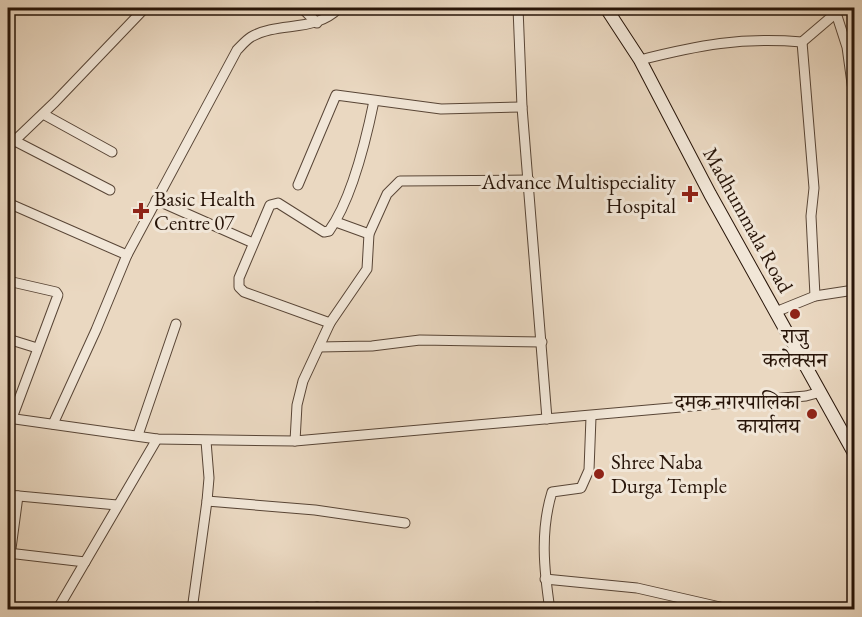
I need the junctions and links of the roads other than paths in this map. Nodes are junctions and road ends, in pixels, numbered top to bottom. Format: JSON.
{"nodes":[{"id":1,"x":11,"y":8,"type":"edge"},
{"id":2,"x":145,"y":8,"type":"edge"},
{"id":3,"x":302,"y":8,"type":"edge"},
{"id":4,"x":339,"y":8,"type":"edge"},
{"id":5,"x":518,"y":8,"type":"edge"},
{"id":6,"x":606,"y":8,"type":"edge"},
{"id":7,"x":822,"y":8,"type":"edge"},
{"id":8,"x":836,"y":10,"type":"edge"},
{"id":9,"x":8,"y":15,"type":"edge"},
{"id":10,"x":317,"y":23,"type":"junction"},
{"id":11,"x":802,"y":42,"type":"junction"},
{"id":12,"x":851,"y":47,"type":"edge"},
{"id":13,"x":640,"y":60,"type":"junction"},
{"id":14,"x":855,"y":98,"type":"edge"},
{"id":15,"x":375,"y":101,"type":"junction"},
{"id":16,"x":522,"y":107,"type":"junction"},
{"id":17,"x":44,"y":114,"type":"junction"},
{"id":18,"x":11,"y":144,"type":"edge"},
{"id":19,"x":112,"y":152,"type":"dead end"},
{"id":20,"x":529,"y":180,"type":"junction"},
{"id":21,"x":298,"y":185,"type":"dead end"},
{"id":22,"x":110,"y":190,"type":"dead end"},
{"id":23,"x":156,"y":200,"type":"junction"},
{"id":24,"x":8,"y":203,"type":"edge"},
{"id":25,"x":336,"y":222,"type":"junction"},
{"id":26,"x":369,"y":234,"type":"junction"},
{"id":27,"x":253,"y":243,"type":"junction"},
{"id":28,"x":127,"y":255,"type":"junction"},
{"id":29,"x":9,"y":281,"type":"edge"},
{"id":30,"x":855,"y":290,"type":"edge"},
{"id":31,"x":8,"y":292,"type":"edge"},
{"id":32,"x":815,"y":296,"type":"junction"},
{"id":33,"x":778,"y":311,"type":"junction"},
{"id":34,"x":330,"y":323,"type":"junction"},
{"id":35,"x":176,"y":324,"type":"dead end"},
{"id":36,"x":8,"y":339,"type":"edge"},
{"id":37,"x":542,"y":342,"type":"junction"},
{"id":38,"x":319,"y":347,"type":"junction"},
{"id":39,"x":37,"y":348,"type":"junction"},
{"id":40,"x":821,"y":392,"type":"junction"},
{"id":41,"x":591,"y":417,"type":"junction"},
{"id":42,"x":10,"y":418,"type":"edge"},
{"id":43,"x":547,"y":418,"type":"junction"},
{"id":44,"x":53,"y":424,"type":"junction"},
{"id":45,"x":138,"y":435,"type":"junction"},
{"id":46,"x":157,"y":439,"type":"junction"},
{"id":47,"x":206,"y":441,"type":"junction"},
{"id":48,"x":295,"y":441,"type":"junction"},
{"id":49,"x":855,"y":453,"type":"edge"},
{"id":50,"x":8,"y":495,"type":"edge"},
{"id":51,"x":18,"y":496,"type":"junction"},
{"id":52,"x":207,"y":501,"type":"junction"},
{"id":53,"x":117,"y":505,"type":"junction"},
{"id":54,"x":405,"y":524,"type":"dead end"},
{"id":55,"x":9,"y":553,"type":"edge"},
{"id":56,"x":86,"y":562,"type":"junction"},
{"id":57,"x":8,"y":571,"type":"edge"},
{"id":58,"x":545,"y":579,"type":"junction"},
{"id":59,"x":57,"y":609,"type":"edge"},
{"id":60,"x":192,"y":609,"type":"edge"},
{"id":61,"x":310,"y":609,"type":"edge"},
{"id":62,"x":327,"y":609,"type":"edge"},
{"id":63,"x":549,"y":609,"type":"edge"},
{"id":64,"x":733,"y":609,"type":"edge"}],
"edges":[{"from":1,"to":9,"type":"street"},
{"from":2,"to":17,"type":"street"},
{"from":3,"to":10,"type":"street"},
{"from":4,"to":10,"type":"street"},
{"from":5,"to":16,"type":"street"},
{"from":6,"to":13,"type":"street","name":"Madhummala Road"},
{"from":7,"to":8,"type":"street"},
{"from":8,"to":11,"type":"street"},
{"from":8,"to":12,"type":"street"},
{"from":10,"to":23,"type":"street"},
{"from":11,"to":13,"type":"street"},
{"from":11,"to":32,"type":"street"},
{"from":12,"to":14,"type":"street"},
{"from":13,"to":33,"type":"street","name":"Madhummala Road"},
{"from":15,"to":16,"type":"street"},
{"from":15,"to":21,"type":"street"},
{"from":15,"to":25,"type":"street"},
{"from":16,"to":20,"type":"street"},
{"from":17,"to":18,"type":"street"},
{"from":17,"to":19,"type":"street"},
{"from":18,"to":22,"type":"street"},
{"from":20,"to":26,"type":"street"},
{"from":20,"to":37,"type":"street"},
{"from":23,"to":27,"type":"street"},
{"from":23,"to":28,"type":"street"},
{"from":24,"to":28,"type":"street"},
{"from":25,"to":26,"type":"street"},
{"from":25,"to":27,"type":"street"},
{"from":26,"to":34,"type":"street"},
{"from":27,"to":34,"type":"street"},
{"from":28,"to":44,"type":"street"},
{"from":29,"to":31,"type":"street"},
{"from":29,"to":39,"type":"street"},
{"from":30,"to":32,"type":"street"},
{"from":32,"to":33,"type":"street"},
{"from":33,"to":40,"type":"street","name":"Madhummala Road"},
{"from":34,"to":38,"type":"street"},
{"from":35,"to":45,"type":"street"},
{"from":36,"to":39,"type":"street"},
{"from":37,"to":38,"type":"street"},
{"from":37,"to":43,"type":"street"},
{"from":38,"to":48,"type":"street"},
{"from":39,"to":42,"type":"street"},
{"from":40,"to":41,"type":"street"},
{"from":40,"to":49,"type":"street","name":"Madhummala Road"},
{"from":41,"to":43,"type":"street"},
{"from":41,"to":58,"type":"street"},
{"from":42,"to":44,"type":"street"},
{"from":43,"to":48,"type":"street"},
{"from":44,"to":45,"type":"street"},
{"from":45,"to":46,"type":"street"},
{"from":46,"to":47,"type":"street"},
{"from":46,"to":53,"type":"street"},
{"from":47,"to":48,"type":"street"},
{"from":47,"to":52,"type":"street"},
{"from":50,"to":51,"type":"street"},
{"from":51,"to":53,"type":"street"},
{"from":51,"to":55,"type":"street"},
{"from":52,"to":54,"type":"street"},
{"from":52,"to":60,"type":"street"},
{"from":53,"to":56,"type":"street"},
{"from":55,"to":56,"type":"street"},
{"from":55,"to":57,"type":"street"},
{"from":56,"to":59,"type":"street"},
{"from":58,"to":63,"type":"street"},
{"from":58,"to":64,"type":"street"},
{"from":61,"to":62,"type":"street"}]}
